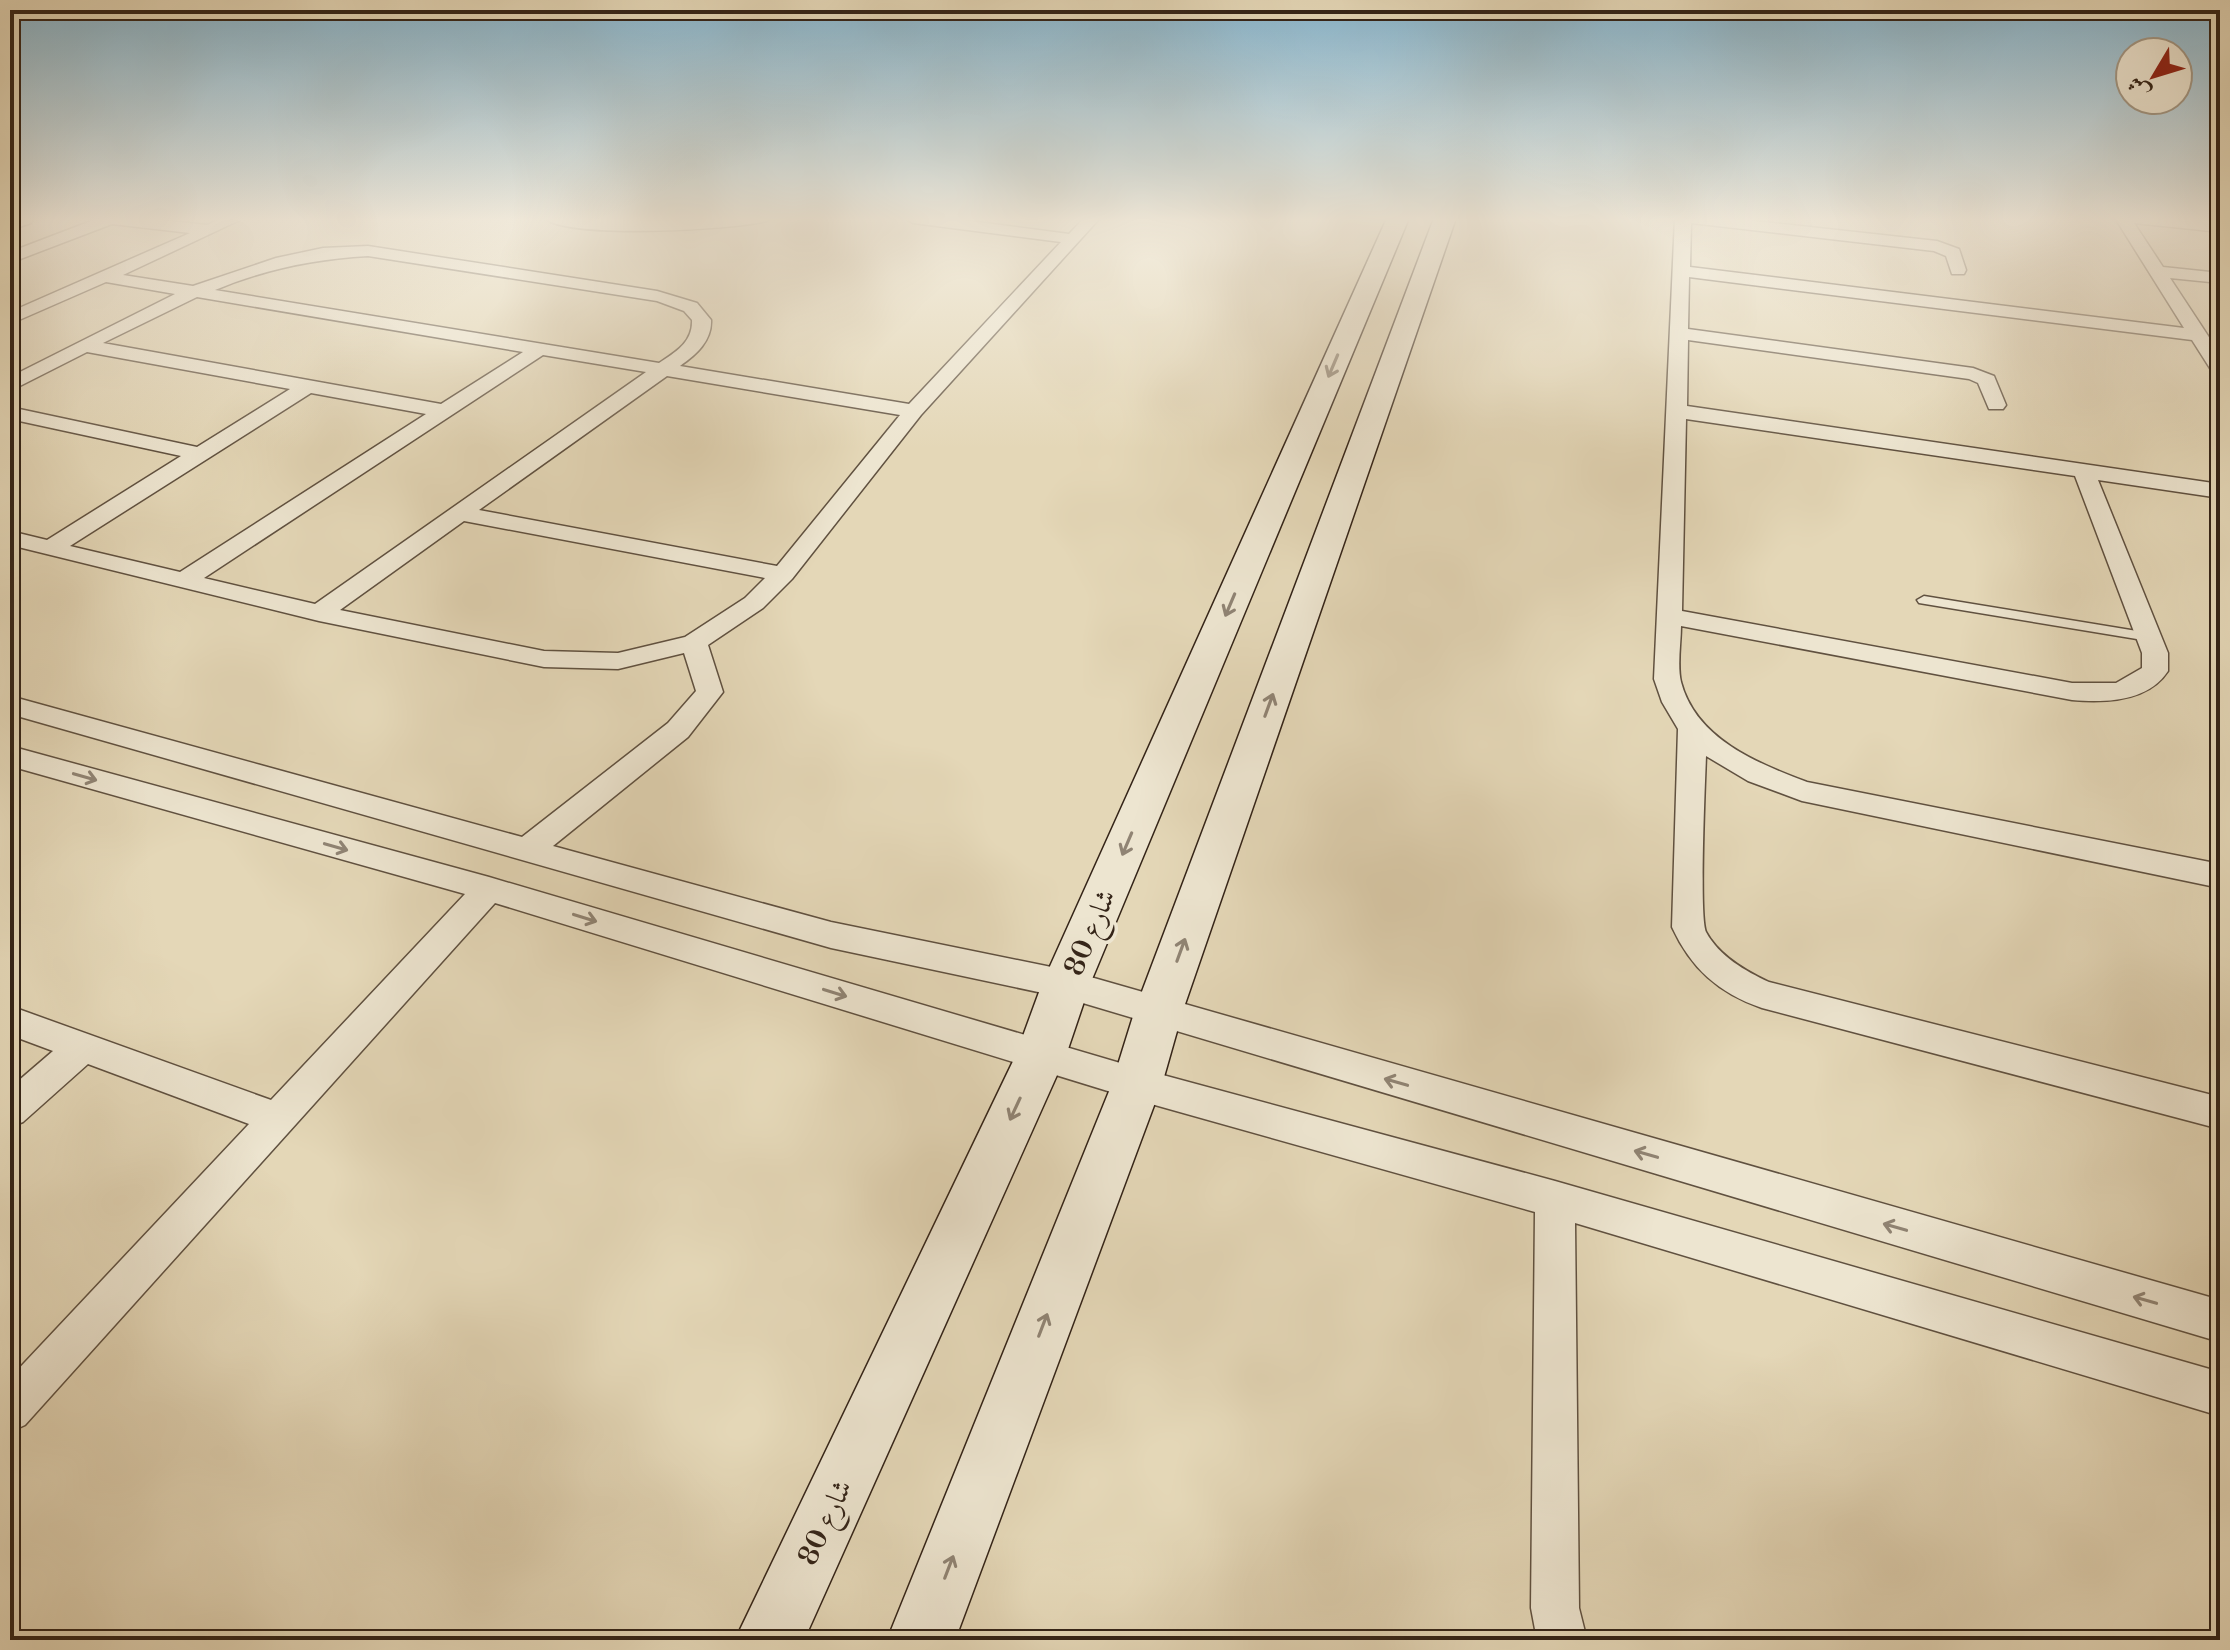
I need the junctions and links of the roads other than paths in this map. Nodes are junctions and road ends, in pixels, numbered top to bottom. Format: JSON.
{"nodes":[{"id":1,"x":64,"y":295,"type":"edge"},
{"id":2,"x":190,"y":295,"type":"edge"},
{"id":3,"x":221,"y":295,"type":"edge"},
{"id":4,"x":650,"y":295,"type":"edge"},
{"id":5,"x":1021,"y":295,"type":"edge"},
{"id":6,"x":1365,"y":295,"type":"edge"},
{"id":7,"x":1417,"y":295,"type":"edge"},
{"id":8,"x":1681,"y":295,"type":"edge"},
{"id":9,"x":1875,"y":295,"type":"edge"},
{"id":10,"x":2172,"y":295,"type":"edge"},
{"id":11,"x":10,"y":319,"type":"edge"},
{"id":12,"x":1680,"y":333,"type":"junction"},
{"id":13,"x":2197,"y":335,"type":"junction"},
{"id":14,"x":86,"y":346,"type":"junction"},
{"id":15,"x":537,"y":351,"type":"junction"},
{"id":16,"x":2220,"y":369,"type":"edge"},
{"id":17,"x":663,"y":370,"type":"junction"},
{"id":18,"x":10,"y":385,"type":"edge"},
{"id":19,"x":308,"y":386,"type":"junction"},
{"id":20,"x":1996,"y":405,"type":"dead end"},
{"id":21,"x":445,"y":411,"type":"junction"},
{"id":22,"x":914,"y":411,"type":"junction"},
{"id":23,"x":1676,"y":411,"type":"junction"},
{"id":24,"x":10,"y":413,"type":"edge"},
{"id":25,"x":201,"y":454,"type":"junction"},
{"id":26,"x":2084,"y":471,"type":"junction"},
{"id":27,"x":2220,"y":491,"type":"edge"},
{"id":28,"x":460,"y":513,"type":"junction"},
{"id":29,"x":10,"y":538,"type":"edge"},
{"id":30,"x":50,"y":548,"type":"junction"},
{"id":31,"x":783,"y":574,"type":"junction"},
{"id":32,"x":184,"y":580,"type":"junction"},
{"id":33,"x":1924,"y":600,"type":"dead end"},
{"id":34,"x":319,"y":613,"type":"junction"},
{"id":35,"x":1669,"y":616,"type":"junction"},
{"id":36,"x":2149,"y":637,"type":"junction"},
{"id":37,"x":694,"y":643,"type":"junction"},
{"id":38,"x":10,"y":705,"type":"edge"},
{"id":39,"x":1692,"y":729,"type":"junction"},
{"id":40,"x":10,"y":756,"type":"edge"},
{"id":41,"x":528,"y":849,"type":"junction"},
{"id":42,"x":2220,"y":876,"type":"edge"},
{"id":43,"x":489,"y":889,"type":"junction"},
{"id":44,"x":1066,"y":984,"type":"junction"},
{"id":45,"x":1159,"y":1010,"type":"junction"},
{"id":46,"x":10,"y":1020,"type":"edge"},
{"id":47,"x":82,"y":1047,"type":"junction"},
{"id":48,"x":1041,"y":1055,"type":"junction"},
{"id":49,"x":1137,"y":1084,"type":"junction"},
{"id":50,"x":10,"y":1111,"type":"edge"},
{"id":51,"x":2220,"y":1113,"type":"edge"},
{"id":52,"x":276,"y":1118,"type":"junction"},
{"id":53,"x":1555,"y":1199,"type":"junction"},
{"id":54,"x":2220,"y":1321,"type":"edge"},
{"id":55,"x":2220,"y":1394,"type":"edge"},
{"id":56,"x":10,"y":1410,"type":"edge"},
{"id":57,"x":769,"y":1640,"type":"edge"},
{"id":58,"x":921,"y":1640,"type":"edge"},
{"id":59,"x":1562,"y":1640,"type":"edge"}],
"edges":[{"from":1,"to":11,"type":"street"},
{"from":2,"to":14,"type":"street"},
{"from":3,"to":15,"type":"street"},
{"from":4,"to":17,"type":"street"},
{"from":5,"to":22,"type":"street"},
{"from":6,"to":44,"type":"street","name":"شارع 80","one_way":true},
{"from":45,"to":7,"type":"street","one_way":true},
{"from":8,"to":12,"type":"street"},
{"from":9,"to":13,"type":"street"},
{"from":10,"to":13,"type":"street"},
{"from":12,"to":20,"type":"street"},
{"from":12,"to":23,"type":"street"},
{"from":13,"to":16,"type":"street"},
{"from":14,"to":18,"type":"street"},
{"from":14,"to":19,"type":"street"},
{"from":15,"to":17,"type":"street"},
{"from":15,"to":21,"type":"street"},
{"from":17,"to":22,"type":"street"},
{"from":17,"to":28,"type":"street"},
{"from":19,"to":21,"type":"street"},
{"from":19,"to":25,"type":"street"},
{"from":21,"to":32,"type":"street"},
{"from":22,"to":31,"type":"street"},
{"from":23,"to":26,"type":"street"},
{"from":23,"to":35,"type":"street"},
{"from":24,"to":25,"type":"street"},
{"from":25,"to":30,"type":"street"},
{"from":26,"to":27,"type":"street"},
{"from":26,"to":36,"type":"street"},
{"from":28,"to":31,"type":"street"},
{"from":28,"to":34,"type":"street"},
{"from":29,"to":30,"type":"street"},
{"from":30,"to":32,"type":"street"},
{"from":31,"to":37,"type":"street"},
{"from":32,"to":34,"type":"street"},
{"from":33,"to":36,"type":"lane"},
{"from":34,"to":37,"type":"street"},
{"from":35,"to":36,"type":"street"},
{"from":35,"to":39,"type":"street"},
{"from":37,"to":41,"type":"street"},
{"from":38,"to":41,"type":"street"},
{"from":39,"to":42,"type":"street"},
{"from":39,"to":51,"type":"street"},
{"from":40,"to":43,"type":"street","one_way":true},
{"from":41,"to":44,"type":"street"},
{"from":43,"to":48,"type":"street","one_way":true},
{"from":43,"to":52,"type":"street"},
{"from":44,"to":45,"type":"street"},
{"from":44,"to":48,"type":"street","name":"شارع 80"},
{"from":45,"to":49,"type":"street"},
{"from":54,"to":45,"type":"street","one_way":true},
{"from":46,"to":47,"type":"street"},
{"from":47,"to":50,"type":"street"},
{"from":47,"to":52,"type":"street"},
{"from":48,"to":49,"type":"street"},
{"from":48,"to":57,"type":"street","name":"شارع 80","one_way":true},
{"from":49,"to":53,"type":"street"},
{"from":58,"to":49,"type":"street","one_way":true},
{"from":52,"to":56,"type":"street"},
{"from":53,"to":55,"type":"street"},
{"from":53,"to":59,"type":"street"}]}
